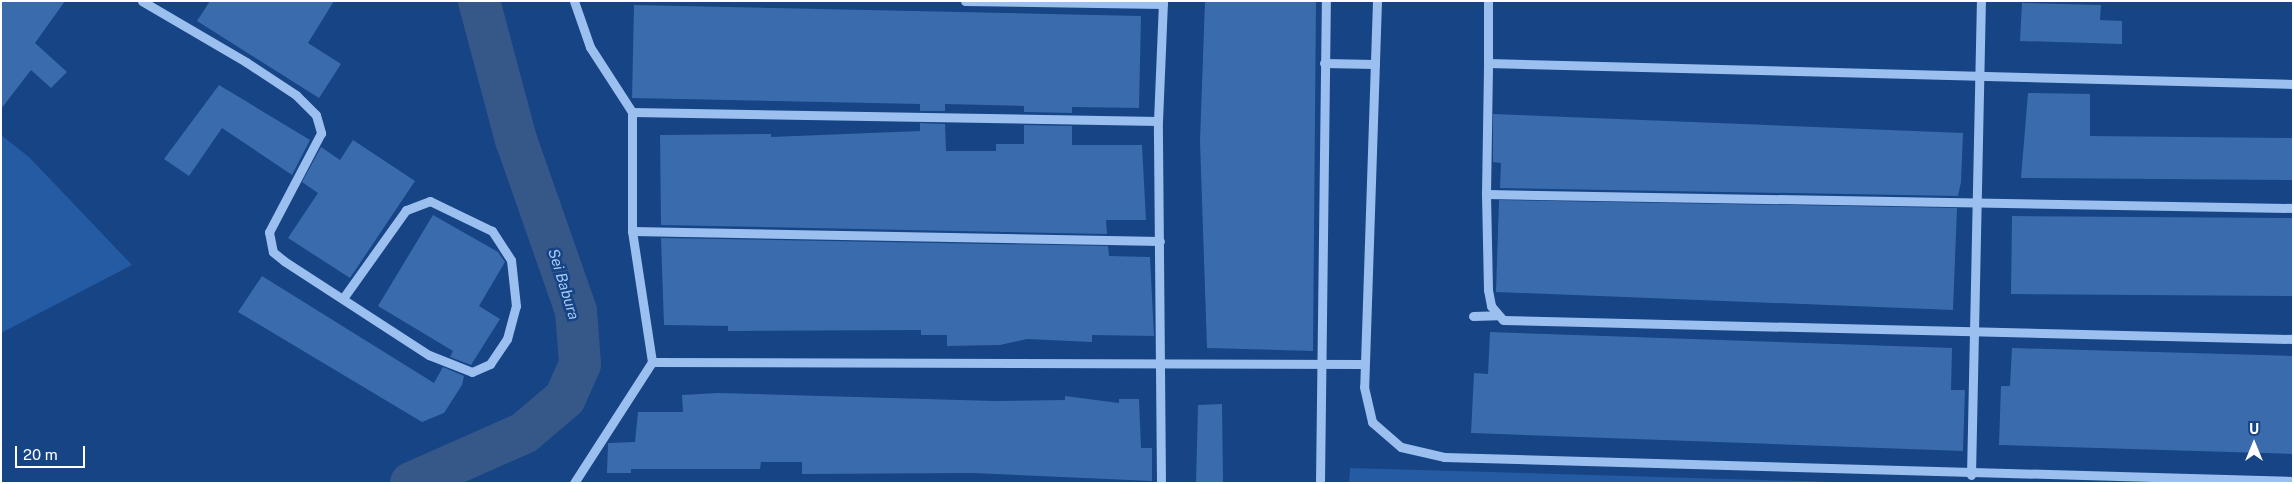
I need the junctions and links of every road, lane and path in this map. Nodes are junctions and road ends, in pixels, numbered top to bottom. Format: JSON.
{"nodes":[{"id":1,"x":142,"y":1,"type":"edge"},
{"id":2,"x":574,"y":1,"type":"edge"},
{"id":3,"x":965,"y":1,"type":"edge"},
{"id":4,"x":1326,"y":1,"type":"edge"},
{"id":5,"x":1377,"y":1,"type":"edge"},
{"id":6,"x":1488,"y":1,"type":"edge"},
{"id":7,"x":1981,"y":1,"type":"edge"},
{"id":8,"x":1163,"y":3,"type":"edge"},
{"id":9,"x":1488,"y":63,"type":"junction"},
{"id":10,"x":1324,"y":64,"type":"junction"},
{"id":11,"x":1375,"y":64,"type":"junction"},
{"id":12,"x":1980,"y":76,"type":"junction"},
{"id":13,"x":2293,"y":84,"type":"edge"},
{"id":14,"x":632,"y":112,"type":"junction"},
{"id":15,"x":1158,"y":121,"type":"junction"},
{"id":16,"x":1486,"y":194,"type":"junction"},
{"id":17,"x":1978,"y":201,"type":"junction"},
{"id":18,"x":2293,"y":208,"type":"edge"},
{"id":19,"x":632,"y":231,"type":"junction"},
{"id":20,"x":1160,"y":241,"type":"junction"},
{"id":21,"x":344,"y":298,"type":"junction"},
{"id":22,"x":1496,"y":315,"type":"junction"},
{"id":23,"x":1473,"y":316,"type":"dead end"},
{"id":24,"x":1974,"y":328,"type":"junction"},
{"id":25,"x":2293,"y":339,"type":"edge"},
{"id":26,"x":1158,"y":361,"type":"junction"},
{"id":27,"x":652,"y":362,"type":"junction"},
{"id":28,"x":1364,"y":364,"type":"junction"},
{"id":29,"x":1321,"y":365,"type":"junction"},
{"id":30,"x":1971,"y":475,"type":"junction"},
{"id":31,"x":1949,"y":478,"type":"edge"},
{"id":32,"x":2003,"y":479,"type":"edge"},
{"id":33,"x":2293,"y":481,"type":"edge"},
{"id":34,"x":574,"y":483,"type":"edge"},
{"id":35,"x":1161,"y":483,"type":"edge"},
{"id":36,"x":1320,"y":483,"type":"edge"}],
"edges":[{"from":1,"to":21,"type":"street"},
{"from":2,"to":14,"type":"street"},
{"from":3,"to":8,"type":"street"},
{"from":4,"to":10,"type":"street"},
{"from":5,"to":11,"type":"street"},
{"from":6,"to":9,"type":"street"},
{"from":7,"to":12,"type":"street"},
{"from":8,"to":15,"type":"street"},
{"from":9,"to":12,"type":"street"},
{"from":9,"to":16,"type":"street"},
{"from":10,"to":11,"type":"street"},
{"from":10,"to":29,"type":"street"},
{"from":11,"to":28,"type":"street"},
{"from":12,"to":13,"type":"street"},
{"from":12,"to":17,"type":"street"},
{"from":14,"to":15,"type":"street"},
{"from":14,"to":19,"type":"street"},
{"from":15,"to":20,"type":"street"},
{"from":16,"to":17,"type":"street"},
{"from":16,"to":22,"type":"street"},
{"from":17,"to":18,"type":"street"},
{"from":17,"to":24,"type":"street"},
{"from":19,"to":20,"type":"street"},
{"from":19,"to":27,"type":"street"},
{"from":20,"to":26,"type":"street"},
{"from":21,"to":21,"type":"street"},
{"from":22,"to":23,"type":"street"},
{"from":22,"to":24,"type":"street"},
{"from":24,"to":25,"type":"street"},
{"from":24,"to":30,"type":"street"},
{"from":26,"to":27,"type":"street"},
{"from":26,"to":29,"type":"street"},
{"from":26,"to":35,"type":"street"},
{"from":27,"to":34,"type":"street"},
{"from":28,"to":29,"type":"street"},
{"from":28,"to":31,"type":"street"},
{"from":29,"to":36,"type":"street"},
{"from":30,"to":31,"type":"street"},
{"from":30,"to":32,"type":"street"},
{"from":32,"to":33,"type":"street"}]}
